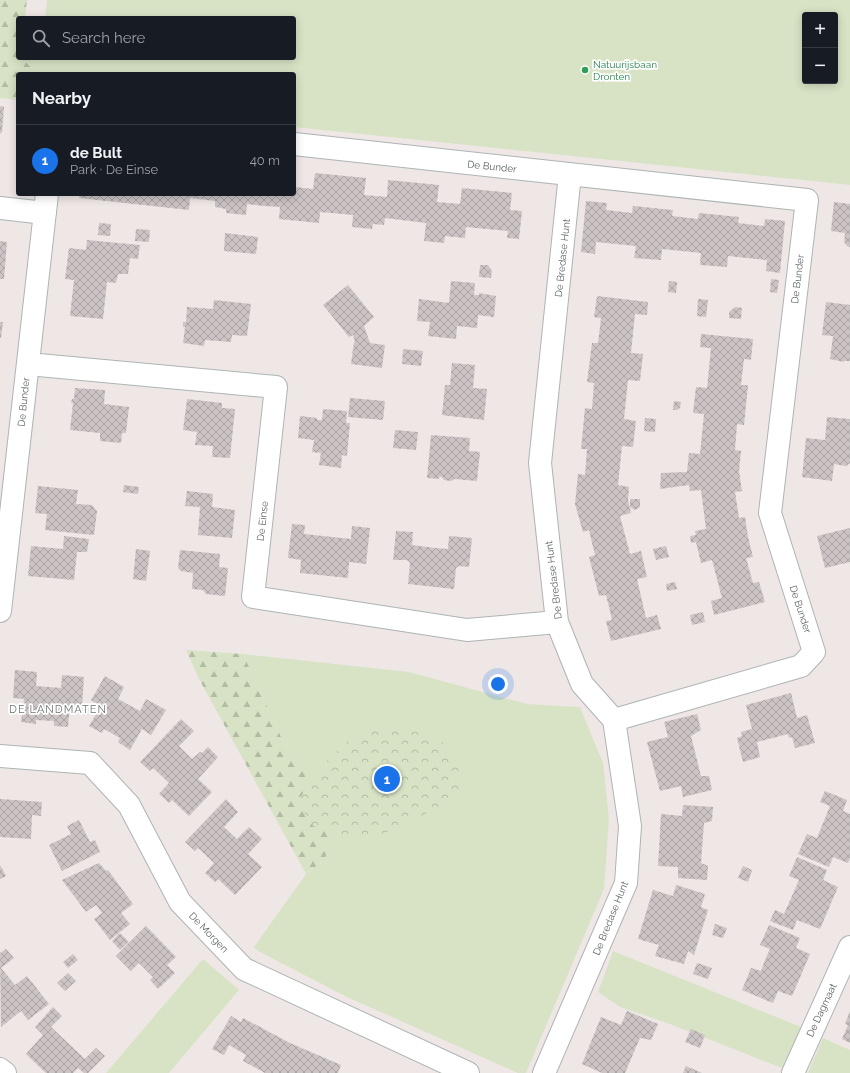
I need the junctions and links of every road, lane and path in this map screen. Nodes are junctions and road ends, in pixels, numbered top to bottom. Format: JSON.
{"nodes":[{"id":1,"x":296,"y":144,"type":"edge"},
{"id":2,"x":570,"y":174,"type":"junction"},
{"id":3,"x":46,"y":203,"type":"edge"},
{"id":4,"x":0,"y":208,"type":"edge"},
{"id":5,"x":28,"y":364,"type":"junction"},
{"id":6,"x":7,"y":487,"type":"edge"},
{"id":7,"x":0,"y":611,"type":"edge"},
{"id":8,"x":557,"y":622,"type":"junction"},
{"id":9,"x":614,"y":720,"type":"junction"},
{"id":10,"x":0,"y":756,"type":"edge"},
{"id":11,"x":850,"y":948,"type":"edge"},
{"id":12,"x":0,"y":1068,"type":"edge"},
{"id":13,"x":456,"y":1071,"type":"edge"},
{"id":14,"x":5,"y":1073,"type":"edge"},
{"id":15,"x":544,"y":1073,"type":"edge"},
{"id":16,"x":793,"y":1073,"type":"edge"}],
"edges":[{"from":1,"to":2,"type":"street","name":"De Bunder"},
{"from":2,"to":8,"type":"street","name":"De Bredase Hunt"},
{"from":2,"to":9,"type":"street","name":"De Bunder"},
{"from":3,"to":4,"type":"street"},
{"from":3,"to":5,"type":"street","name":"De Bunder"},
{"from":5,"to":6,"type":"street","name":"De Bunder"},
{"from":5,"to":8,"type":"street","name":"De Einse"},
{"from":6,"to":7,"type":"street","name":"De Bunder"},
{"from":8,"to":9,"type":"street","name":"De Bredase Hunt"},
{"from":9,"to":15,"type":"street","name":"De Bredase Hunt"},
{"from":10,"to":13,"type":"street","name":"De Morgen"},
{"from":11,"to":16,"type":"street","name":"De Dagmaat"},
{"from":12,"to":14,"type":"street"}]}
